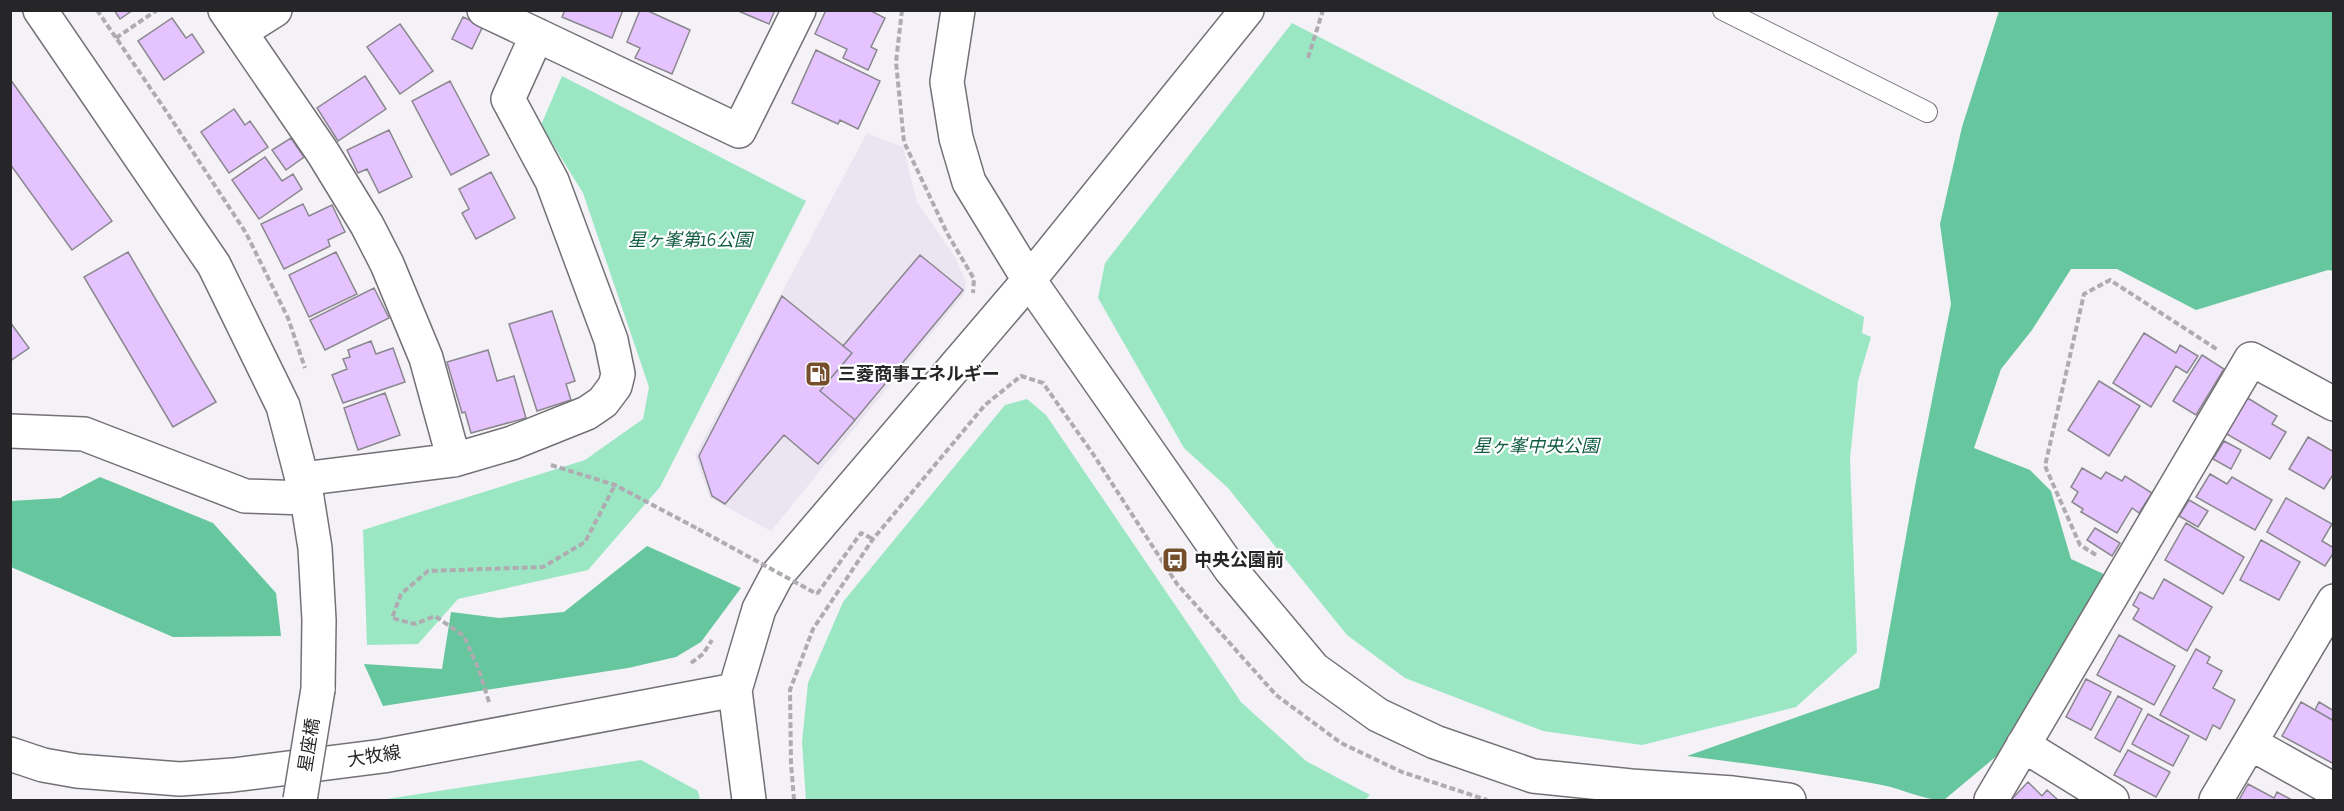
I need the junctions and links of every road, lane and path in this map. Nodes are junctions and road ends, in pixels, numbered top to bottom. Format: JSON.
{"nodes":[{"id":1,"x":40,"y":10,"type":"edge"},
{"id":2,"x":157,"y":10,"type":"edge"},
{"id":3,"x":274,"y":10,"type":"edge"},
{"id":4,"x":484,"y":10,"type":"edge"},
{"id":5,"x":799,"y":10,"type":"edge"},
{"id":6,"x":902,"y":10,"type":"edge"},
{"id":7,"x":958,"y":10,"type":"edge"},
{"id":8,"x":1246,"y":10,"type":"edge"},
{"id":9,"x":1323,"y":10,"type":"edge"},
{"id":10,"x":1723,"y":10,"type":"edge"},
{"id":11,"x":233,"y":21,"type":"edge"},
{"id":12,"x":537,"y":35,"type":"junction"},
{"id":13,"x":116,"y":38,"type":"dead end"},
{"id":14,"x":1308,"y":58,"type":"dead end"},
{"id":15,"x":1927,"y":112,"type":"dead end"},
{"id":16,"x":1029,"y":280,"type":"junction"},
{"id":17,"x":969,"y":300,"type":"dead end"},
{"id":18,"x":2246,"y":368,"type":"junction"},
{"id":19,"x":2334,"y":404,"type":"edge"},
{"id":20,"x":10,"y":431,"type":"edge"},
{"id":21,"x":454,"y":460,"type":"junction"},
{"id":22,"x":540,"y":465,"type":"dead end"},
{"id":23,"x":615,"y":485,"type":"junction"},
{"id":24,"x":305,"y":488,"type":"junction"},
{"id":25,"x":873,"y":539,"type":"junction"},
{"id":26,"x":757,"y":554,"type":"dead end"},
{"id":27,"x":751,"y":564,"type":"dead end"},
{"id":28,"x":2125,"y":573,"type":"junction"},
{"id":29,"x":2334,"y":601,"type":"edge"},
{"id":30,"x":717,"y":632,"type":"dead end"},
{"id":31,"x":688,"y":665,"type":"dead end"},
{"id":32,"x":735,"y":690,"type":"junction"},
{"id":33,"x":478,"y":704,"type":"dead end"},
{"id":34,"x":2250,"y":743,"type":"junction"},
{"id":35,"x":2023,"y":745,"type":"junction"},
{"id":36,"x":10,"y":754,"type":"edge"},
{"id":37,"x":2334,"y":790,"type":"edge"},
{"id":38,"x":1625,"y":793,"type":"edge"},
{"id":39,"x":300,"y":801,"type":"edge"},
{"id":40,"x":749,"y":801,"type":"edge"},
{"id":41,"x":794,"y":801,"type":"edge"},
{"id":42,"x":1487,"y":801,"type":"edge"},
{"id":43,"x":1789,"y":801,"type":"edge"},
{"id":44,"x":1991,"y":801,"type":"edge"},
{"id":45,"x":2112,"y":801,"type":"edge"},
{"id":46,"x":2216,"y":801,"type":"edge"}],
"edges":[{"from":1,"to":24,"type":"street","name":"星座橋"},
{"from":2,"to":13,"type":"path"},
{"from":3,"to":11,"type":"street"},
{"from":4,"to":12,"type":"street"},
{"from":5,"to":12,"type":"street"},
{"from":6,"to":17,"type":"path"},
{"from":7,"to":16,"type":"street"},
{"from":8,"to":16,"type":"street"},
{"from":9,"to":14,"type":"path"},
{"from":10,"to":15,"type":"lane"},
{"from":11,"to":21,"type":"street"},
{"from":12,"to":21,"type":"street"},
{"from":16,"to":32,"type":"street"},
{"from":16,"to":38,"type":"street"},
{"from":18,"to":19,"type":"street"},
{"from":18,"to":28,"type":"street"},
{"from":18,"to":28,"type":"path"},
{"from":20,"to":24,"type":"street"},
{"from":21,"to":24,"type":"street"},
{"from":22,"to":23,"type":"path"},
{"from":23,"to":25,"type":"path","bridge":true},
{"from":23,"to":33,"type":"path"},
{"from":24,"to":39,"type":"street","name":"星座橋","bridge":true},
{"from":25,"to":41,"type":"path"},
{"from":25,"to":42,"type":"path"},
{"from":26,"to":27,"type":"path"},
{"from":28,"to":35,"type":"street"},
{"from":29,"to":34,"type":"street"},
{"from":30,"to":31,"type":"path"},
{"from":32,"to":36,"type":"street","name":"大牧線"},
{"from":32,"to":40,"type":"street"},
{"from":34,"to":37,"type":"street"},
{"from":34,"to":46,"type":"street"},
{"from":35,"to":44,"type":"street"},
{"from":35,"to":45,"type":"street"},
{"from":38,"to":43,"type":"street"}]}
